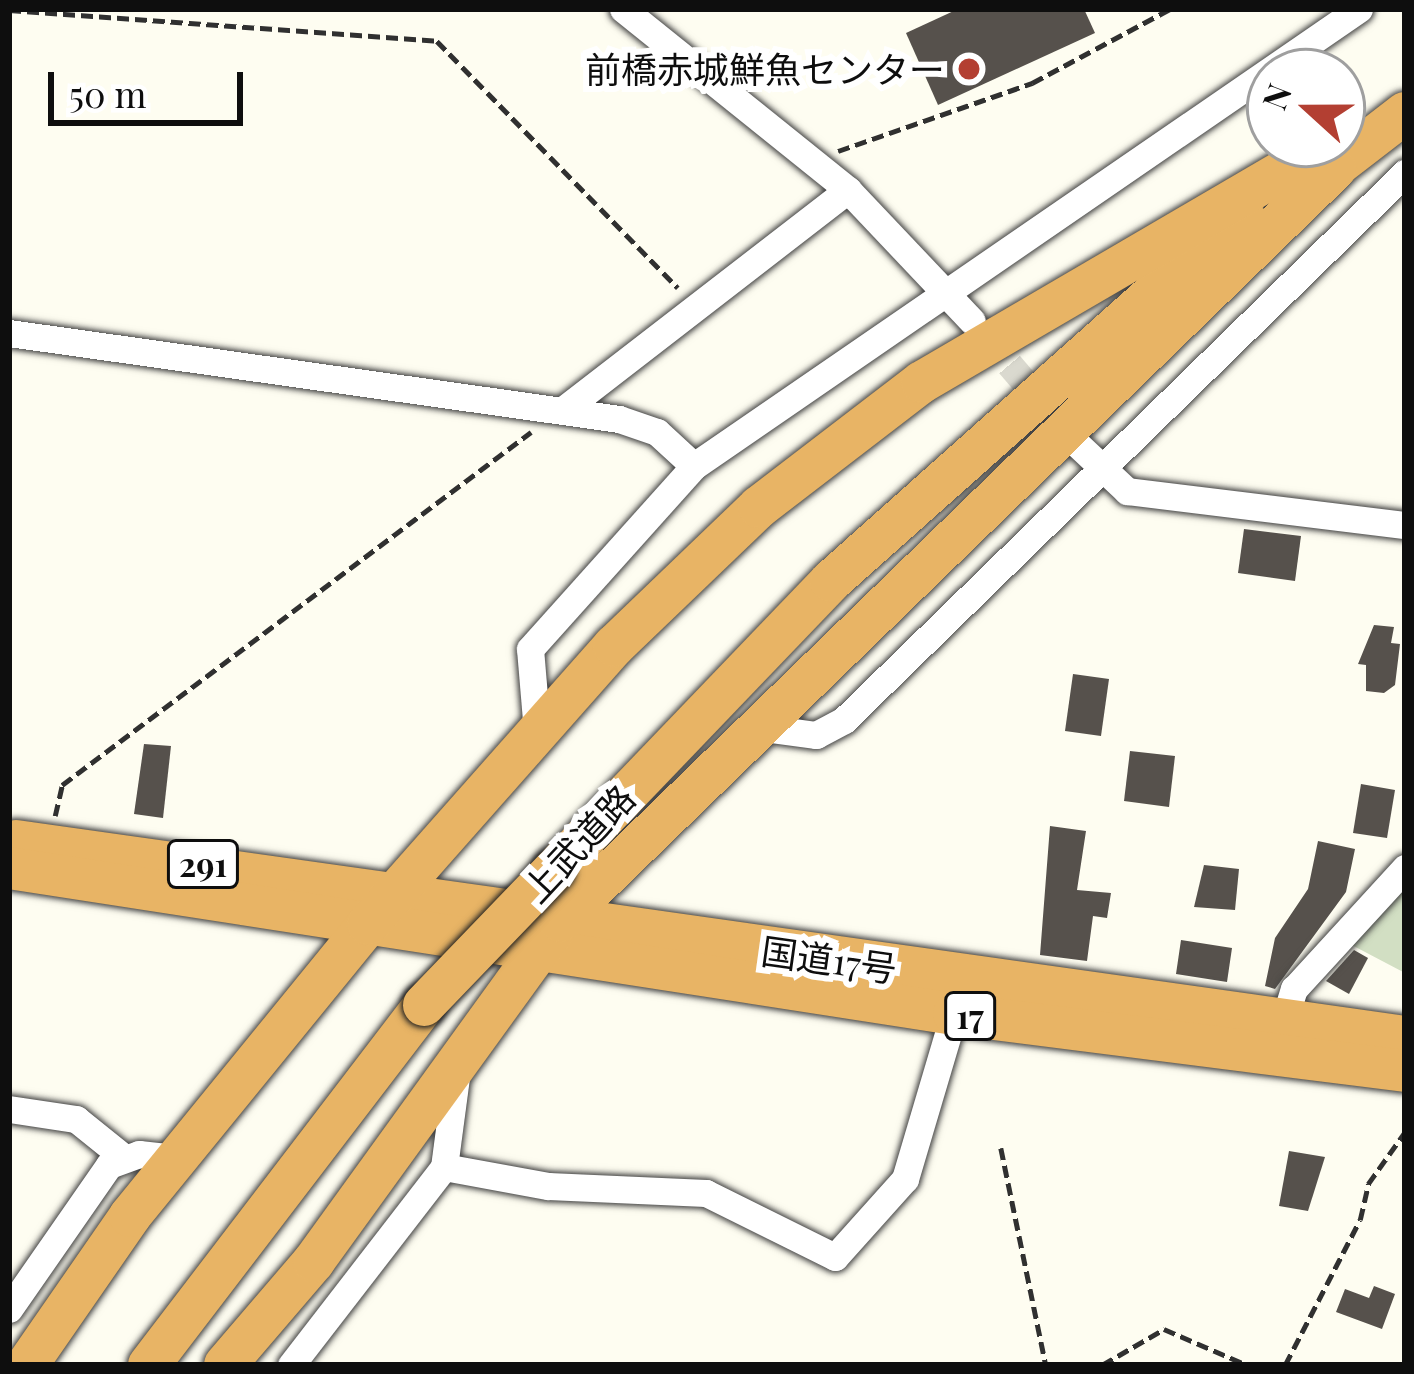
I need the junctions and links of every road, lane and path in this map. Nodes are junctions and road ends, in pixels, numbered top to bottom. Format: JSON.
{"nodes":[{"id":1,"x":623,"y":9,"type":"edge"},
{"id":2,"x":1170,"y":9,"type":"edge"},
{"id":3,"x":1359,"y":9,"type":"edge"},
{"id":4,"x":9,"y":10,"type":"edge"},
{"id":5,"x":1405,"y":80,"type":"edge"},
{"id":6,"x":1405,"y":113,"type":"edge"},
{"id":7,"x":1366,"y":116,"type":"edge"},
{"id":8,"x":1366,"y":131,"type":"edge"},
{"id":9,"x":810,"y":160,"type":"junction"},
{"id":10,"x":1296,"y":168,"type":"edge"},
{"id":11,"x":1306,"y":168,"type":"edge"},
{"id":12,"x":1312,"y":168,"type":"edge"},
{"id":13,"x":1405,"y":172,"type":"edge"},
{"id":14,"x":848,"y":190,"type":"junction"},
{"id":15,"x":951,"y":296,"type":"junction"},
{"id":16,"x":695,"y":305,"type":"junction"},
{"id":17,"x":972,"y":321,"type":"tunnel mouth"},
{"id":18,"x":9,"y":333,"type":"edge"},
{"id":19,"x":563,"y":410,"type":"junction"},
{"id":20,"x":1078,"y":444,"type":"dead end"},
{"id":21,"x":694,"y":466,"type":"junction"},
{"id":22,"x":1100,"y":468,"type":"junction"},
{"id":23,"x":1405,"y":525,"type":"edge"},
{"id":24,"x":757,"y":727,"type":"junction"},
{"id":25,"x":537,"y":732,"type":"junction"},
{"id":26,"x":9,"y":840,"type":"edge"},
{"id":27,"x":51,"y":845,"type":"junction"},
{"id":28,"x":9,"y":868,"type":"edge"},
{"id":29,"x":1405,"y":868,"type":"edge"},
{"id":30,"x":382,"y":909,"type":"junction"},
{"id":31,"x":548,"y":936,"type":"junction"},
{"id":32,"x":954,"y":1015,"type":"junction"},
{"id":33,"x":1284,"y":1021,"type":"junction"},
{"id":34,"x":1405,"y":1037,"type":"edge"},
{"id":35,"x":459,"y":1048,"type":"junction"},
{"id":36,"x":1405,"y":1071,"type":"edge"},
{"id":37,"x":9,"y":1109,"type":"edge"},
{"id":38,"x":1405,"y":1132,"type":"edge"},
{"id":39,"x":1001,"y":1148,"type":"dead end"},
{"id":40,"x":122,"y":1156,"type":"junction"},
{"id":41,"x":178,"y":1158,"type":"junction"},
{"id":42,"x":444,"y":1167,"type":"junction"},
{"id":43,"x":9,"y":1309,"type":"edge"},
{"id":44,"x":27,"y":1365,"type":"edge"},
{"id":45,"x":149,"y":1365,"type":"edge"},
{"id":46,"x":225,"y":1365,"type":"edge"},
{"id":47,"x":290,"y":1365,"type":"edge"},
{"id":48,"x":1046,"y":1365,"type":"edge"},
{"id":49,"x":1102,"y":1365,"type":"edge"},
{"id":50,"x":1247,"y":1365,"type":"edge"},
{"id":51,"x":1285,"y":1365,"type":"edge"}],
"edges":[{"from":1,"to":9,"type":"street"},
{"from":2,"to":9,"type":"path"},
{"from":3,"to":15,"type":"street"},
{"from":4,"to":16,"type":"path"},
{"from":5,"to":7,"type":"highway","name":"上武道路"},
{"from":6,"to":8,"type":"highway","name":"上武道路"},
{"from":9,"to":14,"type":"street"},
{"from":10,"to":25,"type":"highway"},
{"from":11,"to":45,"type":"highway","name":"上武道路","bridge":true},
{"from":12,"to":24,"type":"highway"},
{"from":13,"to":22,"type":"street"},
{"from":14,"to":15,"type":"street"},
{"from":14,"to":16,"type":"street"},
{"from":15,"to":17,"type":"street"},
{"from":15,"to":21,"type":"street"},
{"from":16,"to":19,"type":"street"},
{"from":18,"to":19,"type":"street"},
{"from":19,"to":21,"type":"street"},
{"from":19,"to":27,"type":"path"},
{"from":20,"to":22,"type":"street"},
{"from":21,"to":25,"type":"street"},
{"from":22,"to":23,"type":"street"},
{"from":22,"to":24,"type":"street"},
{"from":24,"to":31,"type":"highway"},
{"from":25,"to":30,"type":"highway"},
{"from":26,"to":27,"type":"highway","number":"291"},
{"from":27,"to":30,"type":"highway","number":"291"},
{"from":28,"to":30,"type":"highway","number":"291"},
{"from":29,"to":33,"type":"street"},
{"from":30,"to":31,"type":"highway","name":"国道17号","number":"17"},
{"from":30,"to":41,"type":"highway"},
{"from":31,"to":32,"type":"highway","name":"国道17号","number":"17"},
{"from":31,"to":33,"type":"highway","name":"国道17号","number":"17"},
{"from":31,"to":35,"type":"highway"},
{"from":32,"to":36,"type":"highway","name":"国道17号","number":"17"},
{"from":32,"to":42,"type":"street"},
{"from":33,"to":34,"type":"highway","name":"国道17号","number":"17"},
{"from":35,"to":42,"type":"street"},
{"from":35,"to":46,"type":"highway"},
{"from":37,"to":40,"type":"street"},
{"from":38,"to":51,"type":"path"},
{"from":39,"to":48,"type":"path"},
{"from":40,"to":41,"type":"street"},
{"from":40,"to":43,"type":"street"},
{"from":41,"to":44,"type":"highway"},
{"from":42,"to":47,"type":"street"},
{"from":49,"to":50,"type":"path"}]}
